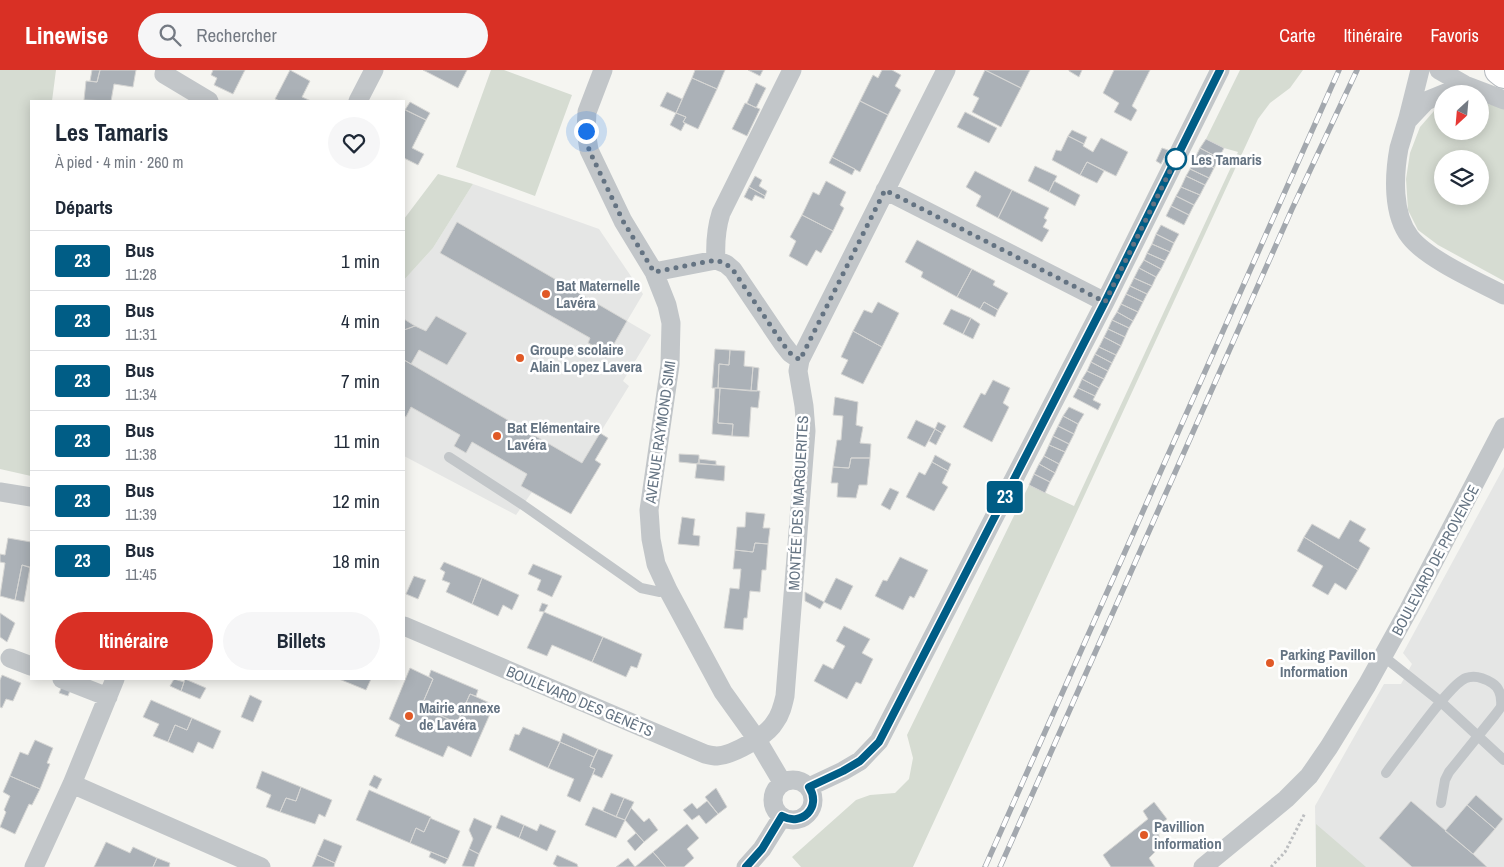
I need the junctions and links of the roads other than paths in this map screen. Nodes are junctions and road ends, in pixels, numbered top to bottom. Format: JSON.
{"nodes":[{"id":1,"x":165,"y":70,"type":"edge"},
{"id":2,"x":374,"y":70,"type":"edge"},
{"id":3,"x":603,"y":70,"type":"edge"},
{"id":4,"x":792,"y":70,"type":"edge"},
{"id":5,"x":946,"y":70,"type":"edge"},
{"id":6,"x":1220,"y":70,"type":"edge"},
{"id":7,"x":1420,"y":70,"type":"edge"},
{"id":8,"x":1439,"y":70,"type":"edge"},
{"id":9,"x":1499,"y":70,"type":"edge"},
{"id":10,"x":1504,"y":74,"type":"edge"},
{"id":11,"x":1465,"y":84,"type":"junction"},
{"id":12,"x":207,"y":100,"type":"edge"},
{"id":13,"x":359,"y":100,"type":"edge"},
{"id":14,"x":1504,"y":100,"type":"edge"},
{"id":15,"x":1408,"y":120,"type":"junction"},
{"id":16,"x":885,"y":190,"type":"junction"},
{"id":17,"x":716,"y":260,"type":"junction"},
{"id":18,"x":654,"y":272,"type":"junction"},
{"id":19,"x":1504,"y":295,"type":"edge"},
{"id":20,"x":1105,"y":302,"type":"junction"},
{"id":21,"x":800,"y":360,"type":"junction"},
{"id":22,"x":1504,"y":427,"type":"edge"},
{"id":23,"x":449,"y":457,"type":"dead end"},
{"id":24,"x":0,"y":492,"type":"edge"},
{"id":25,"x":30,"y":497,"type":"edge"},
{"id":26,"x":668,"y":590,"type":"junction"},
{"id":27,"x":405,"y":626,"type":"edge"},
{"id":28,"x":1383,"y":656,"type":"junction"},
{"id":29,"x":10,"y":658,"type":"dead end"},
{"id":30,"x":30,"y":666,"type":"edge"},
{"id":31,"x":65,"y":680,"type":"edge"},
{"id":32,"x":115,"y":680,"type":"edge"},
{"id":33,"x":108,"y":697,"type":"junction"},
{"id":34,"x":1441,"y":702,"type":"junction"},
{"id":35,"x":1502,"y":706,"type":"edge"},
{"id":36,"x":1478,"y":737,"type":"junction"},
{"id":37,"x":756,"y":738,"type":"junction"},
{"id":38,"x":1504,"y":760,"type":"edge"},
{"id":39,"x":1386,"y":773,"type":"dead end"},
{"id":40,"x":782,"y":782,"type":"junction"},
{"id":41,"x":72,"y":784,"type":"junction"},
{"id":42,"x":809,"y":787,"type":"junction"},
{"id":43,"x":1441,"y":804,"type":"dead end"},
{"id":44,"x":782,"y":816,"type":"junction"},
{"id":45,"x":34,"y":867,"type":"edge"},
{"id":46,"x":262,"y":867,"type":"edge"},
{"id":47,"x":746,"y":867,"type":"edge"},
{"id":48,"x":1203,"y":867,"type":"edge"}],
"edges":[{"from":1,"to":12,"type":"street"},
{"from":2,"to":13,"type":"street"},
{"from":3,"to":18,"type":"street","name":"AVENUE RAYMOND SIMI"},
{"from":4,"to":17,"type":"street"},
{"from":5,"to":16,"type":"street"},
{"from":6,"to":20,"type":"street"},
{"from":7,"to":15,"type":"street"},
{"from":8,"to":11,"type":"street"},
{"from":9,"to":10,"type":"main road"},
{"from":11,"to":14,"type":"street"},
{"from":11,"to":15,"type":"street"},
{"from":15,"to":19,"type":"street"},
{"from":16,"to":20,"type":"street"},
{"from":16,"to":21,"type":"street"},
{"from":17,"to":18,"type":"street"},
{"from":17,"to":21,"type":"street"},
{"from":18,"to":26,"type":"street","name":"AVENUE RAYMOND SIMI"},
{"from":20,"to":42,"type":"street"},
{"from":21,"to":37,"type":"street","name":"MONTÉE DES MARGUERITES"},
{"from":22,"to":28,"type":"street","name":"BOULEVARD DE PROVENCE"},
{"from":23,"to":26,"type":"lane"},
{"from":24,"to":25,"type":"street"},
{"from":26,"to":37,"type":"street","name":"AVENUE RAYMOND SIMI"},
{"from":27,"to":37,"type":"street","name":"BOULEVARD DES GENÊTS"},
{"from":28,"to":34,"type":"lane"},
{"from":28,"to":48,"type":"street","name":"BOULEVARD DE PROVENCE"},
{"from":29,"to":30,"type":"street"},
{"from":31,"to":33,"type":"street"},
{"from":32,"to":33,"type":"street"},
{"from":33,"to":41,"type":"street"},
{"from":34,"to":35,"type":"lane"},
{"from":34,"to":36,"type":"lane"},
{"from":34,"to":39,"type":"lane"},
{"from":35,"to":36,"type":"lane"},
{"from":36,"to":38,"type":"lane"},
{"from":36,"to":43,"type":"lane"},
{"from":37,"to":40,"type":"street","name":"AVENUE RAYMOND SIMI"},
{"from":40,"to":42,"type":"street"},
{"from":40,"to":44,"type":"street"},
{"from":41,"to":45,"type":"street"},
{"from":41,"to":46,"type":"street"},
{"from":42,"to":44,"type":"street"},
{"from":44,"to":47,"type":"street"}]}
